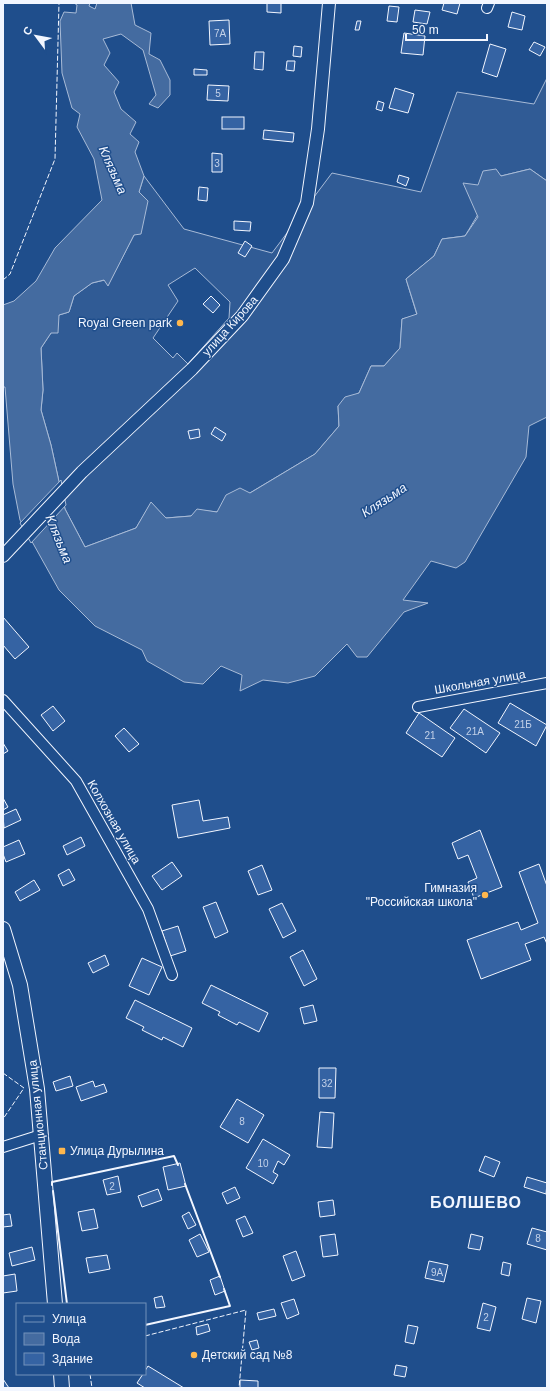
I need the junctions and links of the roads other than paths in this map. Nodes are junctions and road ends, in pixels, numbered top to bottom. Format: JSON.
{"nodes":[{"id":1,"x":329,"y":3,"type":"edge"},
{"id":2,"x":5,"y":554,"type":"edge"},
{"id":3,"x":547,"y":683,"type":"edge"},
{"id":4,"x":3,"y":700,"type":"edge"},
{"id":5,"x":418,"y":707,"type":"dead end"},
{"id":6,"x":3,"y":928,"type":"edge"},
{"id":7,"x":172,"y":975,"type":"dead end"},
{"id":8,"x":41,"y":1135,"type":"junction"},
{"id":9,"x":3,"y":1147,"type":"edge"},
{"id":10,"x":55,"y":1303,"type":"edge"},
{"id":11,"x":61,"y":1375,"type":"edge"},
{"id":12,"x":62,"y":1388,"type":"edge"}],
"edges":[{"from":1,"to":2,"type":"street","name":"улица Кирова"},
{"from":3,"to":5,"type":"street","name":"Школьная улица"},
{"from":4,"to":7,"type":"street","name":"Колхозная улица"},
{"from":6,"to":8,"type":"main road","name":"Станционная улица"},
{"from":8,"to":9,"type":"street"},
{"from":8,"to":10,"type":"main road","name":"Станционная улица"},
{"from":11,"to":12,"type":"main road"}]}
